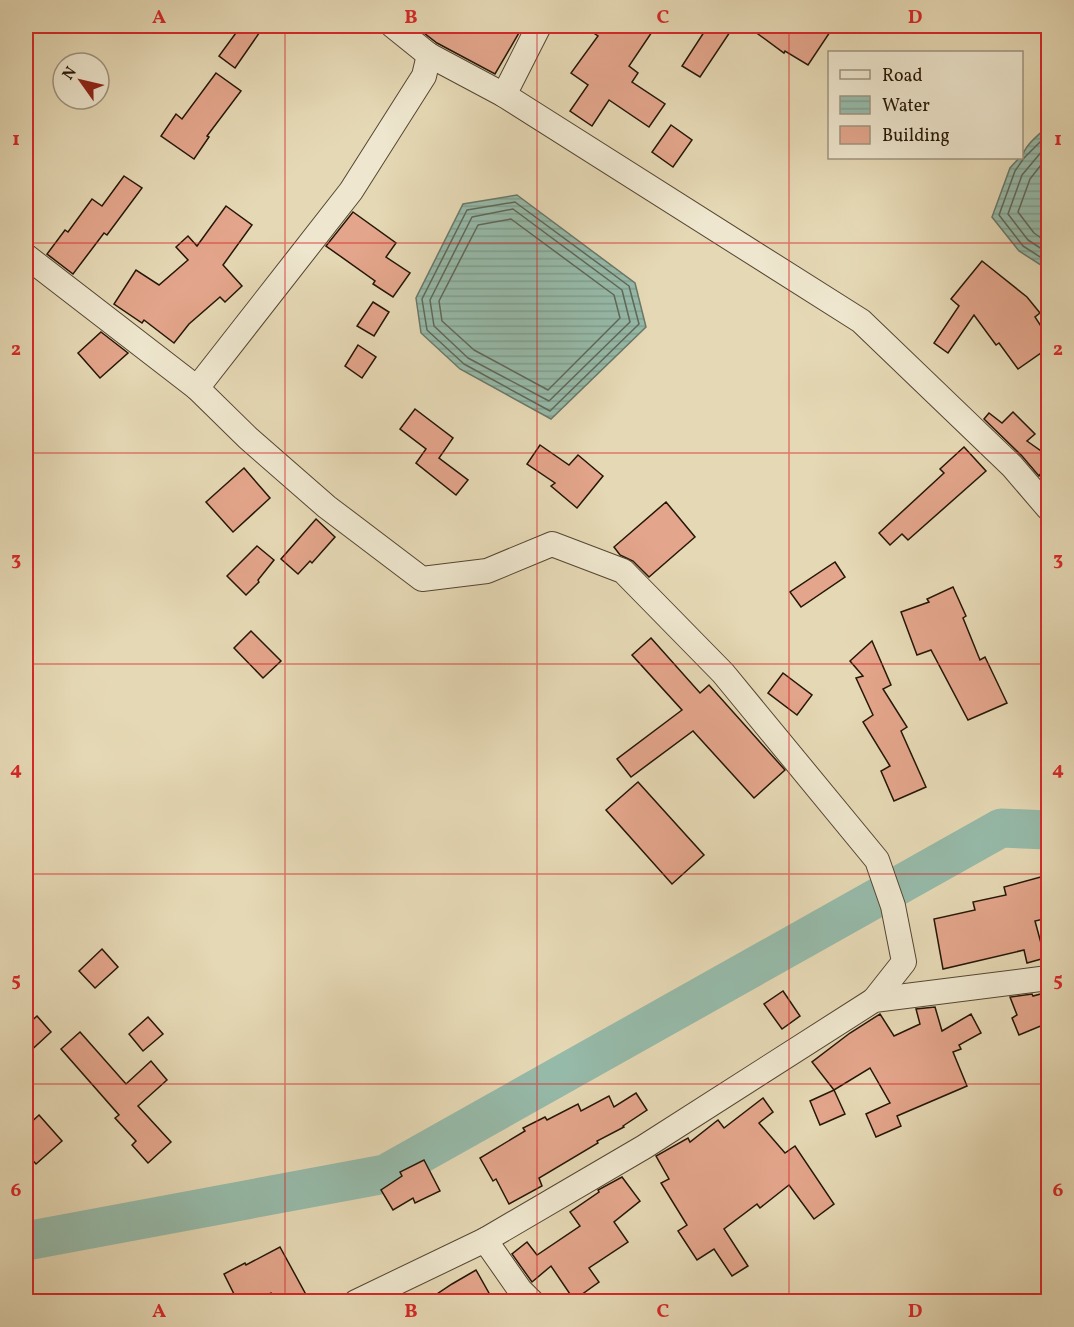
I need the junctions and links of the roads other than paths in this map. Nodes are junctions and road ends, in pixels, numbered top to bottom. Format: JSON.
{"nodes":[{"id":1,"x":393,"y":26,"type":"edge"},
{"id":2,"x":538,"y":26,"type":"edge"},
{"id":3,"x":429,"y":55,"type":"junction"},
{"id":4,"x":504,"y":95,"type":"junction"},
{"id":5,"x":26,"y":256,"type":"edge"},
{"id":6,"x":197,"y":388,"type":"junction"},
{"id":7,"x":1048,"y":507,"type":"edge"},
{"id":8,"x":1048,"y":978,"type":"edge"},
{"id":9,"x":874,"y":1000,"type":"junction"},
{"id":10,"x":485,"y":1240,"type":"junction"},
{"id":11,"x":356,"y":1302,"type":"edge"},
{"id":12,"x":532,"y":1302,"type":"edge"}],
"edges":[{"from":1,"to":3,"type":"street"},
{"from":2,"to":4,"type":"street"},
{"from":3,"to":4,"type":"street"},
{"from":3,"to":6,"type":"street"},
{"from":4,"to":7,"type":"street"},
{"from":5,"to":6,"type":"street"},
{"from":6,"to":9,"type":"street"},
{"from":8,"to":9,"type":"street"},
{"from":9,"to":10,"type":"street"},
{"from":10,"to":11,"type":"street"},
{"from":10,"to":12,"type":"street"}]}
